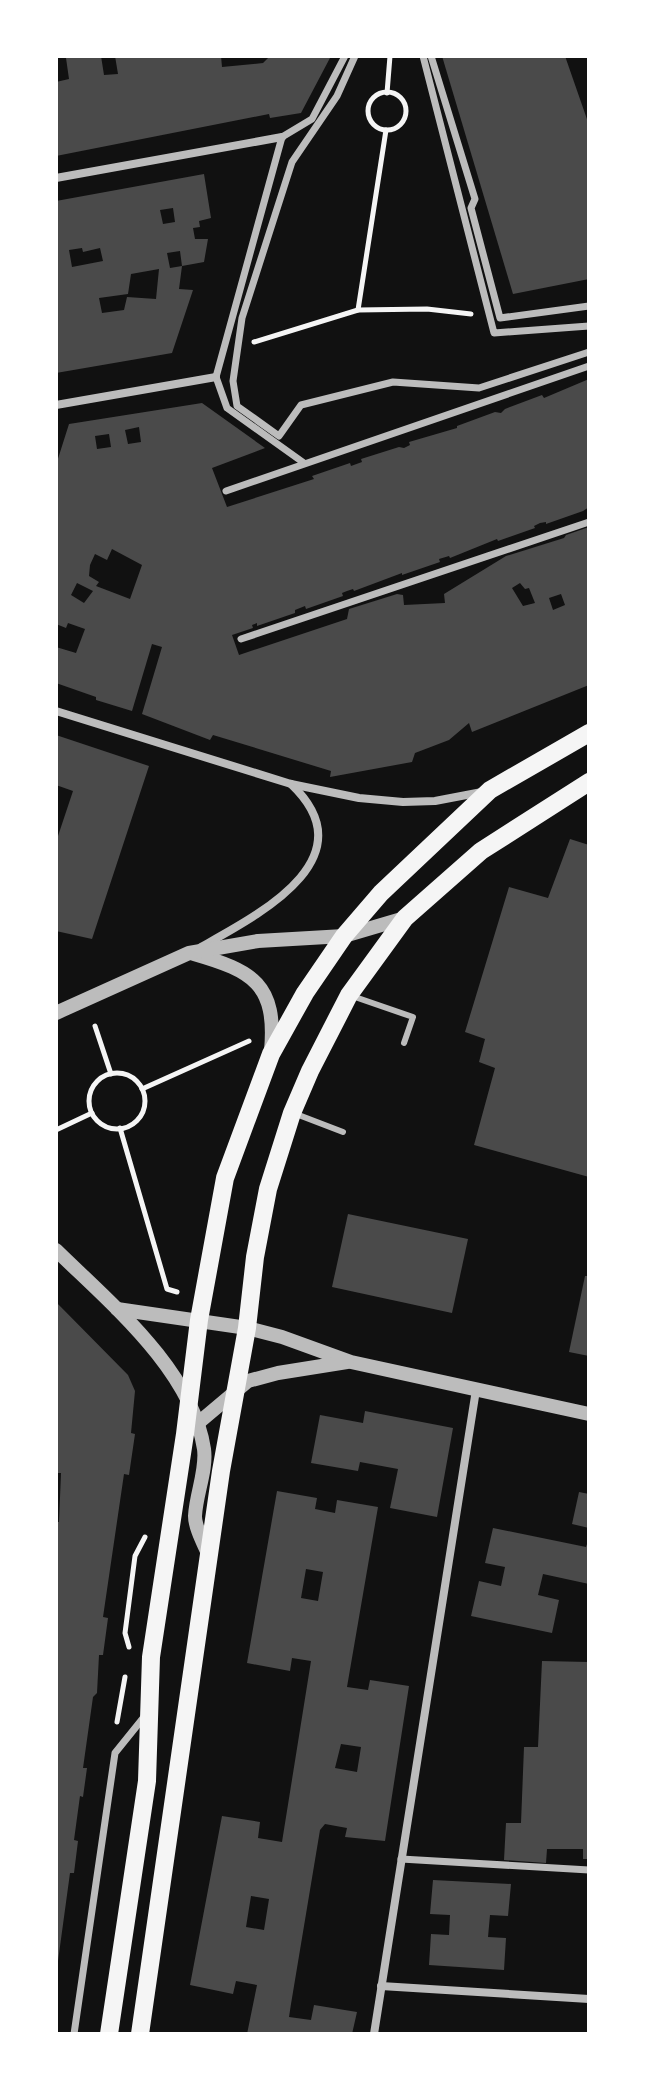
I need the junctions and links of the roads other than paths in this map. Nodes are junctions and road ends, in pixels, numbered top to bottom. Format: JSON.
{"nodes":[{"id":1,"x":345,"y":56,"type":"edge"},
{"id":2,"x":355,"y":56,"type":"edge"},
{"id":3,"x":423,"y":56,"type":"edge"},
{"id":4,"x":431,"y":56,"type":"edge"},
{"id":5,"x":282,"y":137,"type":"junction"},
{"id":6,"x":56,"y":178,"type":"edge"},
{"id":7,"x":589,"y":306,"type":"edge"},
{"id":8,"x":589,"y":326,"type":"edge"},
{"id":9,"x":589,"y":352,"type":"edge"},
{"id":10,"x":589,"y":366,"type":"edge"},
{"id":11,"x":216,"y":377,"type":"junction"},
{"id":12,"x":56,"y":405,"type":"edge"},
{"id":13,"x":304,"y":463,"type":"junction"},
{"id":14,"x":226,"y":491,"type":"dead end"},
{"id":15,"x":589,"y":522,"type":"edge"},
{"id":16,"x":241,"y":639,"type":"dead end"},
{"id":17,"x":56,"y":711,"type":"edge"},
{"id":18,"x":589,"y":733,"type":"edge"},
{"id":19,"x":589,"y":782,"type":"edge"},
{"id":20,"x":291,"y":784,"type":"junction"},
{"id":21,"x":490,"y":790,"type":"junction"},
{"id":22,"x":405,"y":918,"type":"junction"},
{"id":23,"x":344,"y":936,"type":"junction"},
{"id":24,"x":189,"y":953,"type":"junction"},
{"id":25,"x":349,"y":995,"type":"junction"},
{"id":26,"x":56,"y":1013,"type":"edge"},
{"id":27,"x":404,"y":1043,"type":"dead end"},
{"id":28,"x":271,"y":1054,"type":"junction"},
{"id":29,"x":292,"y":1113,"type":"junction"},
{"id":30,"x":343,"y":1132,"type":"dead end"},
{"id":31,"x":56,"y":1250,"type":"edge"},
{"id":32,"x":117,"y":1309,"type":"junction"},
{"id":33,"x":199,"y":1320,"type":"junction"},
{"id":34,"x":247,"y":1328,"type":"junction"},
{"id":35,"x":351,"y":1362,"type":"junction"},
{"id":36,"x":476,"y":1390,"type":"junction"},
{"id":37,"x":236,"y":1392,"type":"junction"},
{"id":38,"x":189,"y":1402,"type":"junction"},
{"id":39,"x":589,"y":1414,"type":"edge"},
{"id":40,"x":191,"y":1429,"type":"junction"},
{"id":41,"x":209,"y":1556,"type":"junction"},
{"id":42,"x":150,"y":1709,"type":"junction"},
{"id":43,"x":401,"y":1859,"type":"junction"},
{"id":44,"x":589,"y":1870,"type":"edge"},
{"id":45,"x":381,"y":1986,"type":"junction"},
{"id":46,"x":589,"y":1999,"type":"edge"},
{"id":47,"x":74,"y":2034,"type":"edge"},
{"id":48,"x":109,"y":2034,"type":"edge"},
{"id":49,"x":140,"y":2034,"type":"edge"},
{"id":50,"x":374,"y":2034,"type":"edge"}],
"edges":[{"from":1,"to":5,"type":"street"},
{"from":2,"to":9,"type":"street"},
{"from":3,"to":8,"type":"street"},
{"from":4,"to":7,"type":"street"},
{"from":5,"to":6,"type":"street"},
{"from":5,"to":11,"type":"street"},
{"from":10,"to":13,"type":"street"},
{"from":11,"to":12,"type":"street"},
{"from":11,"to":13,"type":"street"},
{"from":13,"to":14,"type":"street"},
{"from":15,"to":16,"type":"street"},
{"from":17,"to":20,"type":"street"},
{"from":18,"to":21,"type":"main road"},
{"from":19,"to":22,"type":"main road"},
{"from":20,"to":21,"type":"street"},
{"from":20,"to":24,"type":"street"},
{"from":21,"to":23,"type":"main road"},
{"from":22,"to":23,"type":"street"},
{"from":22,"to":25,"type":"main road"},
{"from":23,"to":24,"type":"street"},
{"from":23,"to":28,"type":"main road"},
{"from":24,"to":26,"type":"street"},
{"from":24,"to":28,"type":"street"},
{"from":25,"to":27,"type":"lane"},
{"from":25,"to":29,"type":"main road"},
{"from":28,"to":33,"type":"main road"},
{"from":29,"to":30,"type":"lane"},
{"from":29,"to":34,"type":"main road"},
{"from":31,"to":32,"type":"street"},
{"from":32,"to":33,"type":"street"},
{"from":32,"to":38,"type":"street"},
{"from":33,"to":34,"type":"street"},
{"from":33,"to":38,"type":"main road"},
{"from":34,"to":35,"type":"street"},
{"from":34,"to":37,"type":"main road"},
{"from":35,"to":36,"type":"street"},
{"from":35,"to":37,"type":"street"},
{"from":36,"to":39,"type":"street"},
{"from":36,"to":43,"type":"street"},
{"from":37,"to":40,"type":"street"},
{"from":37,"to":41,"type":"main road"},
{"from":38,"to":40,"type":"main road"},
{"from":40,"to":41,"type":"street"},
{"from":40,"to":42,"type":"main road"},
{"from":41,"to":49,"type":"main road"},
{"from":42,"to":47,"type":"street"},
{"from":42,"to":48,"type":"main road"},
{"from":43,"to":44,"type":"street"},
{"from":43,"to":45,"type":"street"},
{"from":45,"to":46,"type":"street"},
{"from":45,"to":50,"type":"street"}]}
